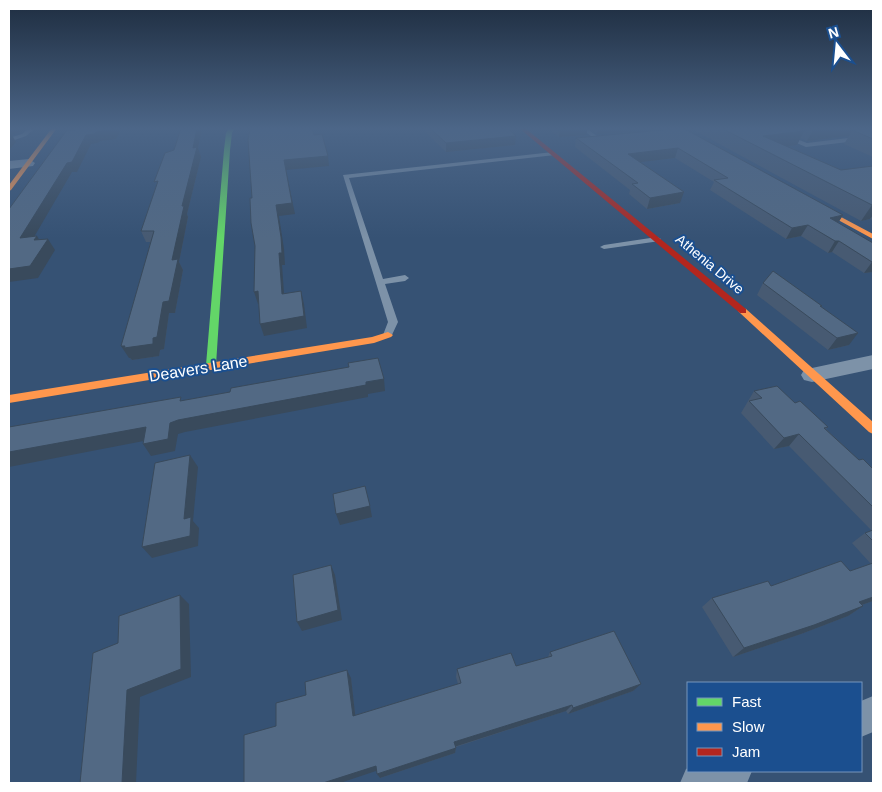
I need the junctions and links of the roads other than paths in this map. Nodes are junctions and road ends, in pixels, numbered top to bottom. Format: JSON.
{"nodes":[{"id":1,"x":27,"y":165,"type":"edge"},
{"id":2,"x":226,"y":165,"type":"edge"},
{"id":3,"x":449,"y":165,"type":"edge"},
{"id":4,"x":567,"y":165,"type":"edge"},
{"id":5,"x":9,"y":188,"type":"edge"},
{"id":6,"x":798,"y":196,"type":"edge"},
{"id":7,"x":657,"y":238,"type":"junction"},
{"id":8,"x":873,"y":238,"type":"edge"},
{"id":9,"x":604,"y":247,"type":"dead end"},
{"id":10,"x":404,"y":278,"type":"dead end"},
{"id":11,"x":380,"y":282,"type":"junction"},
{"id":12,"x":388,"y":335,"type":"joint"},
{"id":13,"x":873,"y":362,"type":"edge"},
{"id":14,"x":211,"y":365,"type":"junction"},
{"id":15,"x":812,"y":375,"type":"junction"},
{"id":16,"x":9,"y":399,"type":"edge"},
{"id":17,"x":873,"y":429,"type":"edge"},
{"id":18,"x":729,"y":772,"type":"edge"},
{"id":19,"x":700,"y":783,"type":"edge"}],
"edges":[{"from":1,"to":5,"type":"street"},
{"from":2,"to":14,"type":"street"},
{"from":3,"to":11,"type":"lane"},
{"from":4,"to":7,"type":"street","name":"Athenia Drive"},
{"from":6,"to":8,"type":"street"},
{"from":7,"to":9,"type":"lane"},
{"from":7,"to":15,"type":"street","name":"Athenia Drive"},
{"from":10,"to":11,"type":"lane"},
{"from":11,"to":12,"type":"lane"},
{"from":12,"to":14,"type":"street","name":"Deavers Lane"},
{"from":13,"to":15,"type":"street"},
{"from":14,"to":16,"type":"street","name":"Deavers Lane"},
{"from":15,"to":17,"type":"street","name":"Athenia Drive"},
{"from":18,"to":19,"type":"street"}]}
